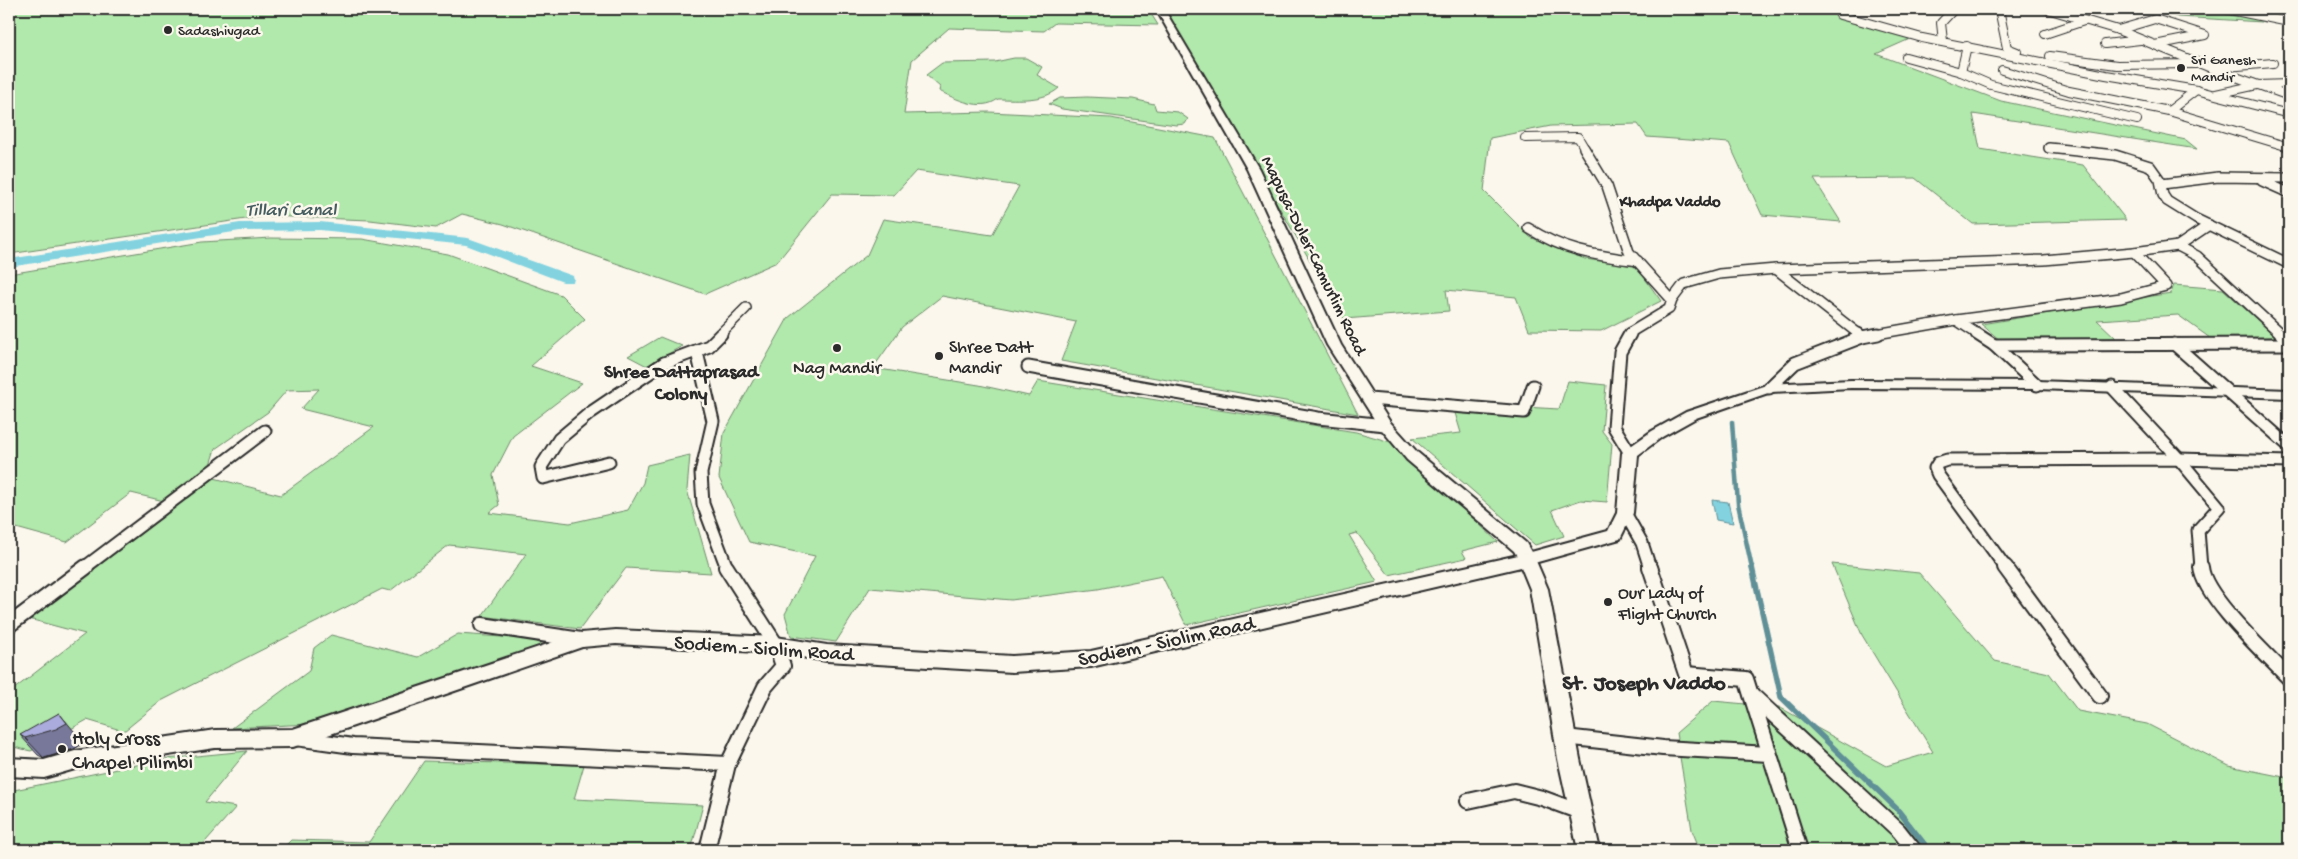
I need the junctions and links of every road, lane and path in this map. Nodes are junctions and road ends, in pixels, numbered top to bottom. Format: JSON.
{"nodes":[{"id":1,"x":1160,"y":9,"type":"edge"},
{"id":2,"x":1954,"y":9,"type":"edge"},
{"id":3,"x":1999,"y":9,"type":"edge"},
{"id":4,"x":2047,"y":9,"type":"edge"},
{"id":5,"x":2068,"y":9,"type":"edge"},
{"id":6,"x":2225,"y":9,"type":"edge"},
{"id":7,"x":2059,"y":11,"type":"junction"},
{"id":8,"x":1840,"y":15,"type":"dead end"},
{"id":9,"x":2084,"y":21,"type":"junction"},
{"id":10,"x":2289,"y":22,"type":"edge"},
{"id":11,"x":2118,"y":30,"type":"junction"},
{"id":12,"x":2046,"y":34,"type":"dead end"},
{"id":13,"x":2141,"y":40,"type":"junction"},
{"id":14,"x":1943,"y":41,"type":"junction"},
{"id":15,"x":2105,"y":44,"type":"dead end"},
{"id":16,"x":2155,"y":45,"type":"junction"},
{"id":17,"x":1967,"y":46,"type":"junction"},
{"id":18,"x":1906,"y":57,"type":"dead end"},
{"id":19,"x":2273,"y":63,"type":"dead end"},
{"id":20,"x":2201,"y":64,"type":"junction"},
{"id":21,"x":2211,"y":68,"type":"junction"},
{"id":22,"x":2002,"y":70,"type":"dead end"},
{"id":23,"x":1961,"y":72,"type":"junction"},
{"id":24,"x":2289,"y":84,"type":"edge"},
{"id":25,"x":2257,"y":85,"type":"junction"},
{"id":26,"x":2196,"y":90,"type":"junction"},
{"id":27,"x":2214,"y":95,"type":"junction"},
{"id":28,"x":2289,"y":96,"type":"edge"},
{"id":29,"x":2170,"y":111,"type":"junction"},
{"id":30,"x":2289,"y":114,"type":"edge"},
{"id":31,"x":2137,"y":120,"type":"dead end"},
{"id":32,"x":1525,"y":138,"type":"dead end"},
{"id":33,"x":2289,"y":147,"type":"edge"},
{"id":34,"x":2049,"y":148,"type":"dead end"},
{"id":35,"x":2289,"y":178,"type":"edge"},
{"id":36,"x":2258,"y":180,"type":"junction"},
{"id":37,"x":2162,"y":184,"type":"junction"},
{"id":38,"x":2289,"y":193,"type":"edge"},
{"id":39,"x":2209,"y":225,"type":"junction"},
{"id":40,"x":1528,"y":228,"type":"dead end"},
{"id":41,"x":2178,"y":246,"type":"junction"},
{"id":42,"x":2134,"y":252,"type":"junction"},
{"id":43,"x":2274,"y":255,"type":"junction"},
{"id":44,"x":2289,"y":258,"type":"edge"},
{"id":45,"x":1638,"y":261,"type":"junction"},
{"id":46,"x":2289,"y":264,"type":"edge"},
{"id":47,"x":1776,"y":268,"type":"junction"},
{"id":48,"x":1672,"y":300,"type":"junction"},
{"id":49,"x":746,"y":308,"type":"dead end"},
{"id":50,"x":1956,"y":320,"type":"junction"},
{"id":51,"x":1862,"y":337,"type":"junction"},
{"id":52,"x":2289,"y":343,"type":"edge"},
{"id":53,"x":2174,"y":344,"type":"junction"},
{"id":54,"x":1994,"y":345,"type":"junction"},
{"id":55,"x":696,"y":352,"type":"junction"},
{"id":56,"x":1028,"y":367,"type":"dead end"},
{"id":57,"x":2037,"y":385,"type":"junction"},
{"id":58,"x":1533,"y":386,"type":"dead end"},
{"id":59,"x":2112,"y":387,"type":"junction"},
{"id":60,"x":1769,"y":388,"type":"junction"},
{"id":61,"x":2230,"y":392,"type":"junction"},
{"id":62,"x":2289,"y":394,"type":"edge"},
{"id":63,"x":1369,"y":400,"type":"junction"},
{"id":64,"x":1385,"y":425,"type":"junction"},
{"id":65,"x":265,"y":431,"type":"dead end"},
{"id":66,"x":2289,"y":446,"type":"edge"},
{"id":67,"x":1630,"y":453,"type":"junction"},
{"id":68,"x":2179,"y":459,"type":"junction"},
{"id":69,"x":609,"y":462,"type":"dead end"},
{"id":70,"x":2289,"y":462,"type":"edge"},
{"id":71,"x":1624,"y":513,"type":"junction"},
{"id":72,"x":1527,"y":559,"type":"junction"},
{"id":73,"x":9,"y":625,"type":"edge"},
{"id":74,"x":482,"y":626,"type":"dead end"},
{"id":75,"x":581,"y":640,"type":"junction"},
{"id":76,"x":776,"y":645,"type":"junction"},
{"id":77,"x":2289,"y":678,"type":"edge"},
{"id":78,"x":1749,"y":693,"type":"junction"},
{"id":79,"x":2100,"y":696,"type":"dead end"},
{"id":80,"x":1566,"y":737,"type":"junction"},
{"id":81,"x":293,"y":738,"type":"junction"},
{"id":82,"x":1769,"y":754,"type":"junction"},
{"id":83,"x":728,"y":764,"type":"junction"},
{"id":84,"x":9,"y":767,"type":"edge"},
{"id":85,"x":1468,"y":801,"type":"dead end"},
{"id":86,"x":1580,"y":812,"type":"junction"},
{"id":87,"x":707,"y":850,"type":"edge"},
{"id":88,"x":1589,"y":850,"type":"edge"},
{"id":89,"x":1800,"y":850,"type":"edge"},
{"id":90,"x":1914,"y":850,"type":"edge"}],
"edges":[{"from":1,"to":63,"type":"street","name":"Mapusa-Duler-Camurlim Road"},
{"from":2,"to":14,"type":"street"},
{"from":3,"to":20,"type":"street"},
{"from":4,"to":7,"type":"street"},
{"from":5,"to":7,"type":"street"},
{"from":6,"to":10,"type":"street"},
{"from":7,"to":9,"type":"street"},
{"from":8,"to":14,"type":"street"},
{"from":9,"to":11,"type":"street"},
{"from":9,"to":12,"type":"street"},
{"from":11,"to":13,"type":"street"},
{"from":11,"to":16,"type":"street"},
{"from":13,"to":15,"type":"street"},
{"from":13,"to":16,"type":"street"},
{"from":14,"to":17,"type":"street"},
{"from":16,"to":20,"type":"street"},
{"from":17,"to":23,"type":"street"},
{"from":17,"to":26,"type":"street"},
{"from":18,"to":23,"type":"street"},
{"from":19,"to":21,"type":"street"},
{"from":20,"to":21,"type":"street"},
{"from":21,"to":25,"type":"street"},
{"from":22,"to":29,"type":"street"},
{"from":23,"to":31,"type":"street"},
{"from":24,"to":25,"type":"street"},
{"from":25,"to":27,"type":"street"},
{"from":25,"to":28,"type":"street"},
{"from":26,"to":27,"type":"street"},
{"from":26,"to":29,"type":"street"},
{"from":27,"to":30,"type":"street"},
{"from":29,"to":33,"type":"street"},
{"from":32,"to":45,"type":"street"},
{"from":34,"to":37,"type":"street"},
{"from":35,"to":36,"type":"street"},
{"from":36,"to":37,"type":"street"},
{"from":36,"to":38,"type":"street"},
{"from":37,"to":39,"type":"street"},
{"from":39,"to":41,"type":"street"},
{"from":39,"to":43,"type":"street"},
{"from":40,"to":45,"type":"street"},
{"from":41,"to":42,"type":"street"},
{"from":41,"to":52,"type":"street"},
{"from":42,"to":47,"type":"street"},
{"from":42,"to":50,"type":"street"},
{"from":43,"to":44,"type":"street"},
{"from":43,"to":46,"type":"street"},
{"from":45,"to":48,"type":"street"},
{"from":47,"to":48,"type":"street"},
{"from":47,"to":51,"type":"street"},
{"from":48,"to":67,"type":"street"},
{"from":49,"to":55,"type":"street"},
{"from":50,"to":51,"type":"street"},
{"from":50,"to":54,"type":"street"},
{"from":51,"to":60,"type":"street"},
{"from":52,"to":53,"type":"street"},
{"from":53,"to":54,"type":"street"},
{"from":53,"to":61,"type":"street"},
{"from":54,"to":57,"type":"street"},
{"from":55,"to":69,"type":"street"},
{"from":55,"to":76,"type":"street"},
{"from":56,"to":64,"type":"street"},
{"from":57,"to":59,"type":"street"},
{"from":57,"to":60,"type":"street"},
{"from":58,"to":63,"type":"street"},
{"from":59,"to":61,"type":"street"},
{"from":59,"to":68,"type":"street"},
{"from":60,"to":67,"type":"street"},
{"from":61,"to":62,"type":"street"},
{"from":61,"to":66,"type":"street"},
{"from":63,"to":64,"type":"street","name":"Mapusa-Duler-Camurlim Road"},
{"from":64,"to":72,"type":"street","name":"Mapusa-Duler-Camurlim Road"},
{"from":65,"to":73,"type":"street"},
{"from":67,"to":71,"type":"street"},
{"from":68,"to":70,"type":"street"},
{"from":68,"to":77,"type":"street"},
{"from":68,"to":79,"type":"street"},
{"from":71,"to":72,"type":"street"},
{"from":71,"to":78,"type":"street"},
{"from":72,"to":76,"type":"main road","name":"Sodiem - Siolim Road"},
{"from":72,"to":80,"type":"main road"},
{"from":74,"to":75,"type":"street"},
{"from":75,"to":76,"type":"main road","name":"Sodiem - Siolim Road"},
{"from":75,"to":81,"type":"main road","name":"Sodiem - Siolim Road"},
{"from":76,"to":83,"type":"street"},
{"from":78,"to":82,"type":"street"},
{"from":78,"to":90,"type":"street"},
{"from":80,"to":82,"type":"street"},
{"from":80,"to":86,"type":"main road"},
{"from":81,"to":83,"type":"street"},
{"from":81,"to":84,"type":"main road","name":"Sodiem - Siolim Road"},
{"from":82,"to":89,"type":"street"},
{"from":83,"to":87,"type":"street"},
{"from":85,"to":86,"type":"street"},
{"from":86,"to":88,"type":"main road"}]}
